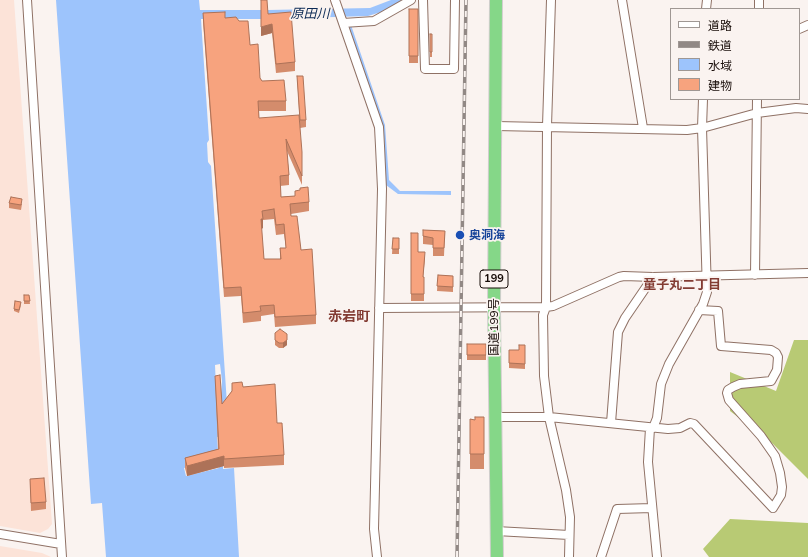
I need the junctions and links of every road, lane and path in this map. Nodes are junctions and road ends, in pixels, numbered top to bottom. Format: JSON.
{"nodes":[{"id":1,"x":27,"y":0,"type":"edge"},
{"id":2,"x":410,"y":0,"type":"edge"},
{"id":3,"x":423,"y":0,"type":"edge"},
{"id":4,"x":455,"y":0,"type":"edge"},
{"id":5,"x":496,"y":0,"type":"edge"},
{"id":6,"x":503,"y":0,"type":"edge"},
{"id":7,"x":551,"y":0,"type":"edge"},
{"id":8,"x":622,"y":0,"type":"edge"},
{"id":9,"x":336,"y":3,"type":"edge"},
{"id":10,"x":342,"y":23,"type":"junction"},
{"id":11,"x":703,"y":100,"type":"edge"},
{"id":12,"x":758,"y":100,"type":"edge"},
{"id":13,"x":808,"y":109,"type":"edge"},
{"id":14,"x":757,"y":113,"type":"junction"},
{"id":15,"x":499,"y":126,"type":"junction"},
{"id":16,"x":547,"y":126,"type":"junction"},
{"id":17,"x":643,"y":128,"type":"junction"},
{"id":18,"x":702,"y":128,"type":"junction"},
{"id":19,"x":808,"y":273,"type":"edge"},
{"id":20,"x":755,"y":275,"type":"junction"},
{"id":21,"x":707,"y":276,"type":"junction"},
{"id":22,"x":653,"y":277,"type":"junction"},
{"id":23,"x":546,"y":307,"type":"junction"},
{"id":24,"x":379,"y":308,"type":"junction"},
{"id":25,"x":498,"y":308,"type":"junction"},
{"id":26,"x":699,"y":310,"type":"junction"},
{"id":27,"x":498,"y":417,"type":"junction"},
{"id":28,"x":549,"y":417,"type":"junction"},
{"id":29,"x":611,"y":423,"type":"junction"},
{"id":30,"x":652,"y":428,"type":"junction"},
{"id":31,"x":652,"y":508,"type":"junction"},
{"id":32,"x":500,"y":531,"type":"junction"},
{"id":33,"x":0,"y":534,"type":"edge"},
{"id":34,"x":569,"y":535,"type":"junction"},
{"id":35,"x":61,"y":544,"type":"junction"},
{"id":36,"x":62,"y":557,"type":"edge"},
{"id":37,"x":377,"y":557,"type":"edge"},
{"id":38,"x":497,"y":557,"type":"edge"},
{"id":39,"x":503,"y":557,"type":"edge"},
{"id":40,"x":569,"y":557,"type":"edge"},
{"id":41,"x":601,"y":557,"type":"edge"},
{"id":42,"x":657,"y":557,"type":"edge"}],
"edges":[{"from":1,"to":35,"type":"street"},
{"from":2,"to":10,"type":"street"},
{"from":3,"to":4,"type":"street"},
{"from":5,"to":15,"type":"highway","name":"国道199号","number":"199"},
{"from":6,"to":15,"type":"highway","name":"国道199号","number":"199"},
{"from":7,"to":16,"type":"street"},
{"from":8,"to":17,"type":"street"},
{"from":9,"to":10,"type":"street"},
{"from":10,"to":24,"type":"street"},
{"from":11,"to":18,"type":"street"},
{"from":12,"to":14,"type":"street"},
{"from":13,"to":14,"type":"street"},
{"from":14,"to":18,"type":"street"},
{"from":14,"to":20,"type":"street"},
{"from":15,"to":16,"type":"street"},
{"from":15,"to":25,"type":"highway","name":"国道199号","number":"199"},
{"from":16,"to":17,"type":"street"},
{"from":16,"to":23,"type":"street"},
{"from":17,"to":18,"type":"street"},
{"from":18,"to":21,"type":"street"},
{"from":19,"to":20,"type":"street"},
{"from":20,"to":21,"type":"street"},
{"from":21,"to":22,"type":"street"},
{"from":21,"to":26,"type":"street"},
{"from":22,"to":23,"type":"street"},
{"from":22,"to":29,"type":"street"},
{"from":23,"to":25,"type":"street"},
{"from":23,"to":28,"type":"street"},
{"from":24,"to":25,"type":"street"},
{"from":24,"to":37,"type":"street"},
{"from":25,"to":27,"type":"highway","name":"国道199号","number":"199"},
{"from":26,"to":30,"type":"street"},
{"from":26,"to":30,"type":"street"},
{"from":27,"to":28,"type":"street"},
{"from":27,"to":32,"type":"highway","name":"国道199号","number":"199"},
{"from":28,"to":29,"type":"street"},
{"from":28,"to":34,"type":"street"},
{"from":29,"to":30,"type":"street"},
{"from":30,"to":31,"type":"street"},
{"from":31,"to":41,"type":"street"},
{"from":31,"to":42,"type":"street"},
{"from":32,"to":34,"type":"street"},
{"from":32,"to":38,"type":"highway","name":"国道199号","number":"199"},
{"from":32,"to":39,"type":"highway","name":"国道199号","number":"199"},
{"from":33,"to":35,"type":"street"},
{"from":34,"to":40,"type":"street"},
{"from":35,"to":36,"type":"street"}]}
